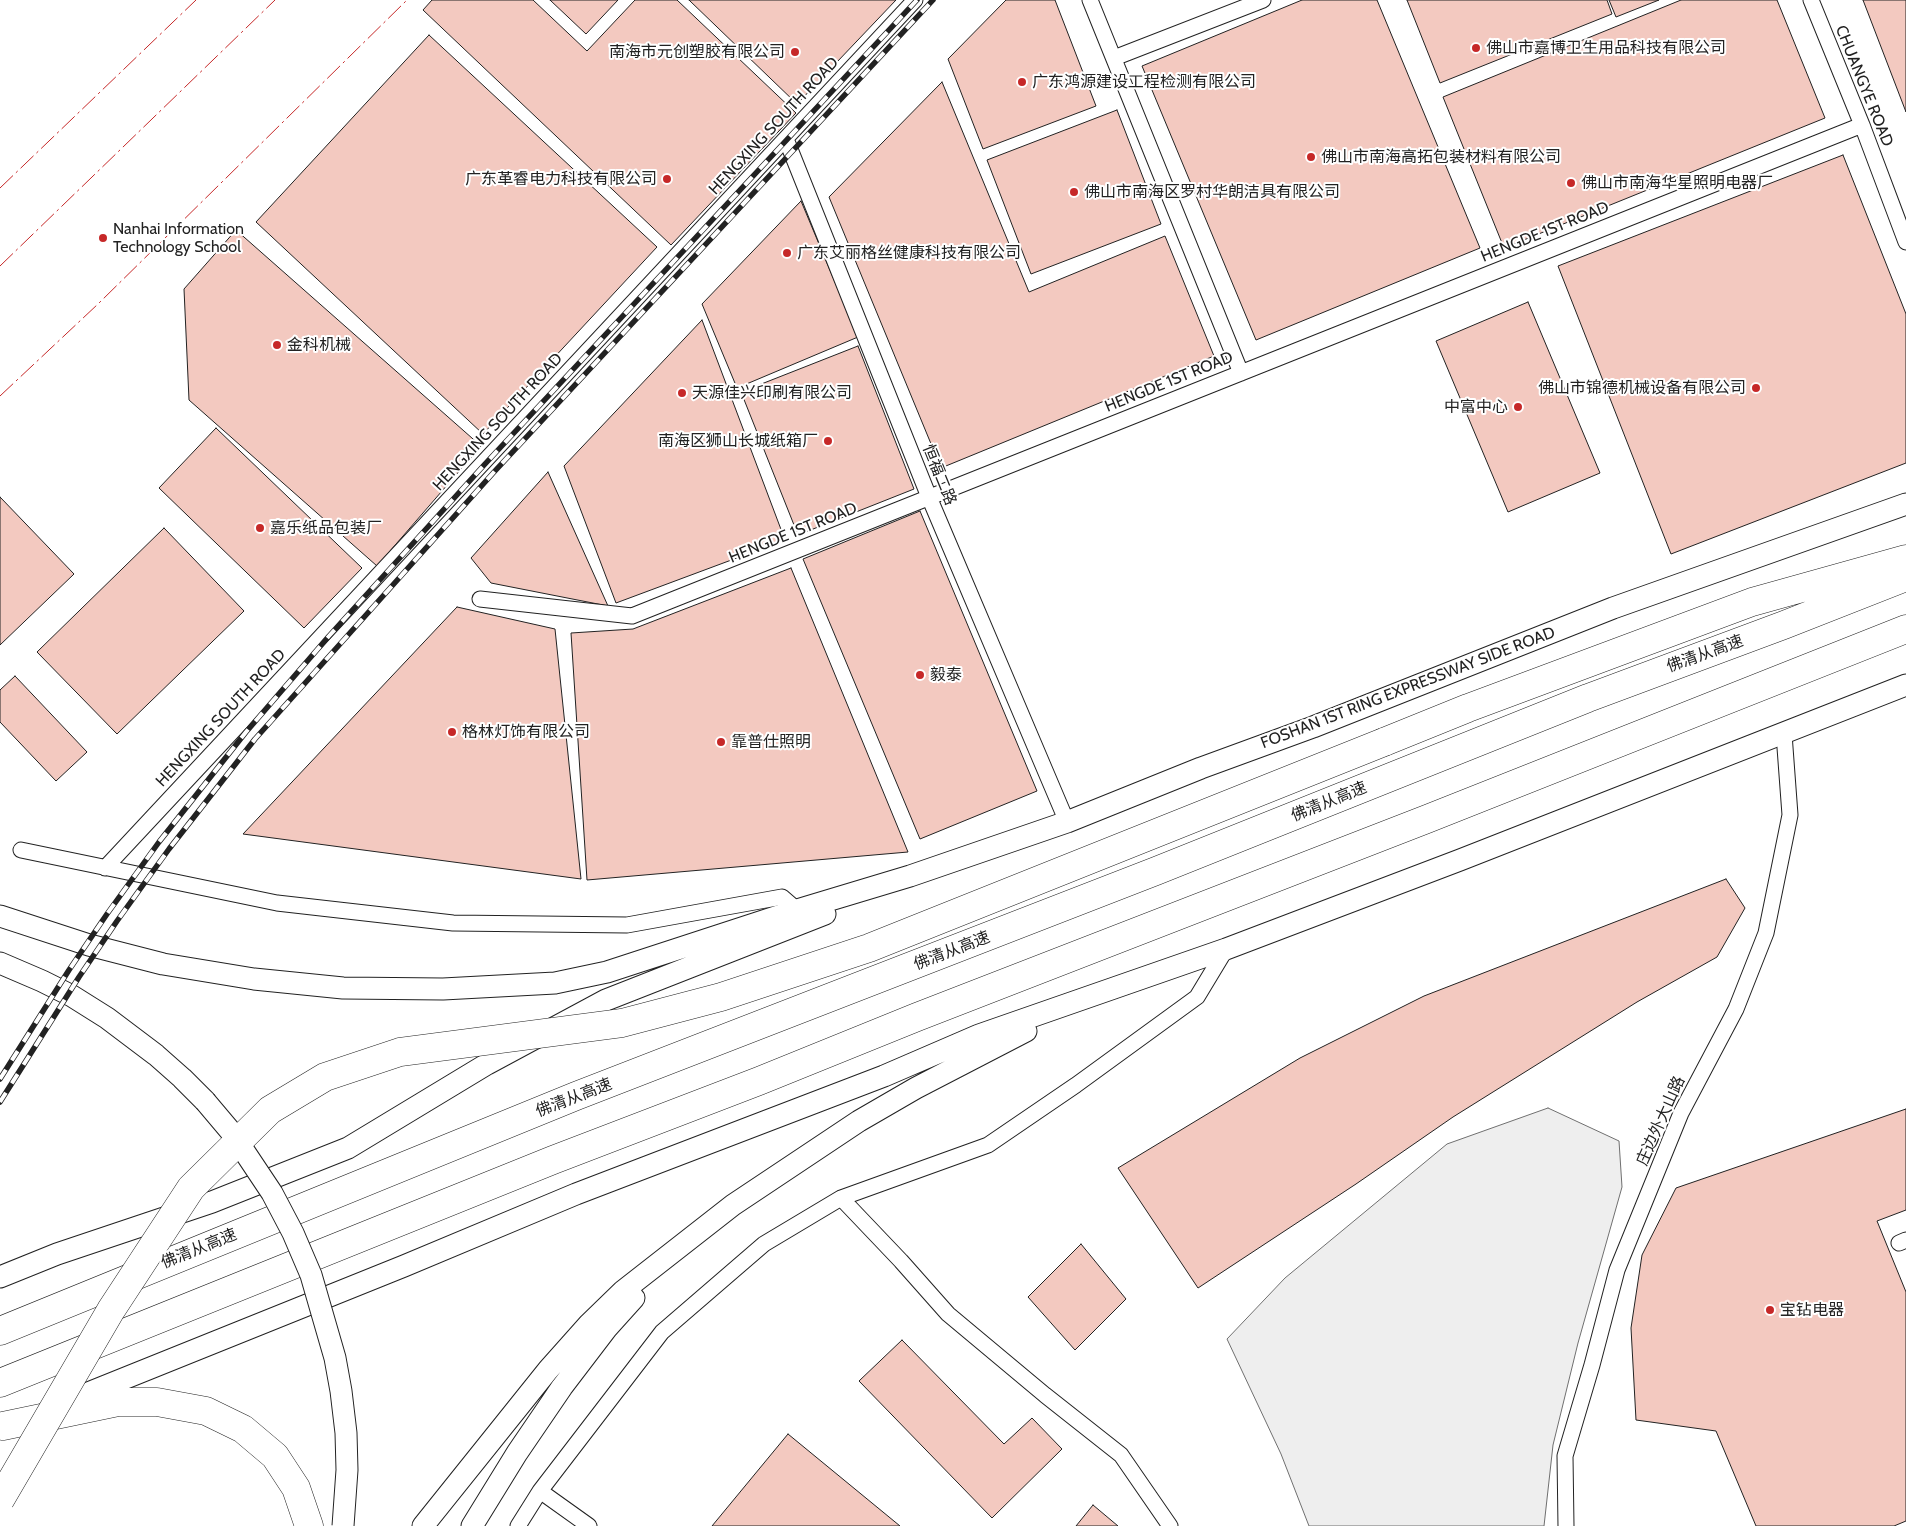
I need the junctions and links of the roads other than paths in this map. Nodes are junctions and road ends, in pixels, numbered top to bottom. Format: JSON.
{"nodes":[{"id":1,"x":915,"y":0,"type":"edge"},
{"id":2,"x":1090,"y":0,"type":"edge"},
{"id":3,"x":1263,"y":0,"type":"edge"},
{"id":4,"x":1811,"y":0,"type":"edge"},
{"id":5,"x":1114,"y":58,"type":"junction"},
{"id":6,"x":1862,"y":125,"type":"junction"},
{"id":7,"x":786,"y":138,"type":"junction"},
{"id":8,"x":1906,"y":242,"type":"edge"},
{"id":9,"x":1241,"y":373,"type":"junction"},
{"id":10,"x":929,"y":497,"type":"junction"},
{"id":11,"x":1900,"y":507,"type":"edge"},
{"id":12,"x":1906,"y":559,"type":"edge"},
{"id":13,"x":1906,"y":577,"type":"edge"},
{"id":14,"x":480,"y":599,"type":"dead end"},
{"id":15,"x":1906,"y":629,"type":"edge"},
{"id":16,"x":1906,"y":685,"type":"edge"},
{"id":17,"x":1784,"y":734,"type":"junction"},
{"id":18,"x":1067,"y":822,"type":"junction"},
{"id":19,"x":21,"y":850,"type":"dead end"},
{"id":20,"x":105,"y":868,"type":"junction"},
{"id":21,"x":910,"y":876,"type":"junction"},
{"id":22,"x":797,"y":910,"type":"junction"},
{"id":23,"x":0,"y":916,"type":"edge"},
{"id":24,"x":1226,"y":949,"type":"junction"},
{"id":25,"x":0,"y":963,"type":"edge"},
{"id":26,"x":1114,"y":988,"type":"junction"},
{"id":27,"x":841,"y":1198,"type":"junction"},
{"id":28,"x":701,"y":1230,"type":"junction"},
{"id":29,"x":0,"y":1277,"type":"edge"},
{"id":30,"x":0,"y":1331,"type":"edge"},
{"id":31,"x":0,"y":1383,"type":"edge"},
{"id":32,"x":2,"y":1427,"type":"edge"},
{"id":33,"x":540,"y":1490,"type":"junction"},
{"id":34,"x":0,"y":1500,"type":"edge"},
{"id":35,"x":309,"y":1526,"type":"edge"},
{"id":36,"x":343,"y":1526,"type":"edge"},
{"id":37,"x":423,"y":1526,"type":"edge"},
{"id":38,"x":472,"y":1526,"type":"edge"},
{"id":39,"x":518,"y":1526,"type":"edge"},
{"id":40,"x":589,"y":1526,"type":"edge"},
{"id":41,"x":1170,"y":1526,"type":"edge"},
{"id":42,"x":1566,"y":1526,"type":"edge"}],
"edges":[{"from":1,"to":7,"type":"street","name":"HENGXING SOUTH ROAD"},
{"from":2,"to":5,"type":"street"},
{"from":3,"to":5,"type":"street"},
{"from":4,"to":6,"type":"street","name":"CHUANGYE ROAD"},
{"from":5,"to":9,"type":"street"},
{"from":6,"to":8,"type":"street","name":"CHUANGYE ROAD"},
{"from":6,"to":9,"type":"street","name":"HENGDE 1ST ROAD"},
{"from":7,"to":10,"type":"street","name":"恒福二路"},
{"from":7,"to":20,"type":"street","name":"HENGXING SOUTH ROAD"},
{"from":9,"to":10,"type":"street","name":"HENGDE 1ST ROAD"},
{"from":10,"to":14,"type":"street","name":"HENGDE 1ST ROAD"},
{"from":10,"to":18,"type":"street","name":"恒福二路"},
{"from":11,"to":18,"type":"main road","name":"FOSHAN 1ST RING EXPRESSWAY SIDE ROAD"},
{"from":12,"to":34,"type":"highway","bridge":true},
{"from":13,"to":30,"type":"highway","name":"佛清从高速"},
{"from":15,"to":31,"type":"highway"},
{"from":16,"to":17,"type":"main road"},
{"from":17,"to":24,"type":"main road"},
{"from":17,"to":42,"type":"street","name":"庄边外大山路"},
{"from":18,"to":21,"type":"main road","name":"FOSHAN 1ST RING EXPRESSWAY SIDE ROAD"},
{"from":19,"to":20,"type":"street"},
{"from":20,"to":22,"type":"street"},
{"from":21,"to":22,"type":"main road"},
{"from":21,"to":29,"type":"main road"},
{"from":22,"to":23,"type":"main road"},
{"from":24,"to":26,"type":"main road"},
{"from":24,"to":27,"type":"street"},
{"from":25,"to":36,"type":"main road","bridge":true},
{"from":26,"to":28,"type":"main road"},
{"from":26,"to":32,"type":"main road"},
{"from":27,"to":33,"type":"street"},
{"from":27,"to":41,"type":"street"},
{"from":28,"to":37,"type":"main road"},
{"from":28,"to":38,"type":"main road"},
{"from":32,"to":35,"type":"highway"},
{"from":33,"to":39,"type":"street"},
{"from":33,"to":40,"type":"street"}]}
